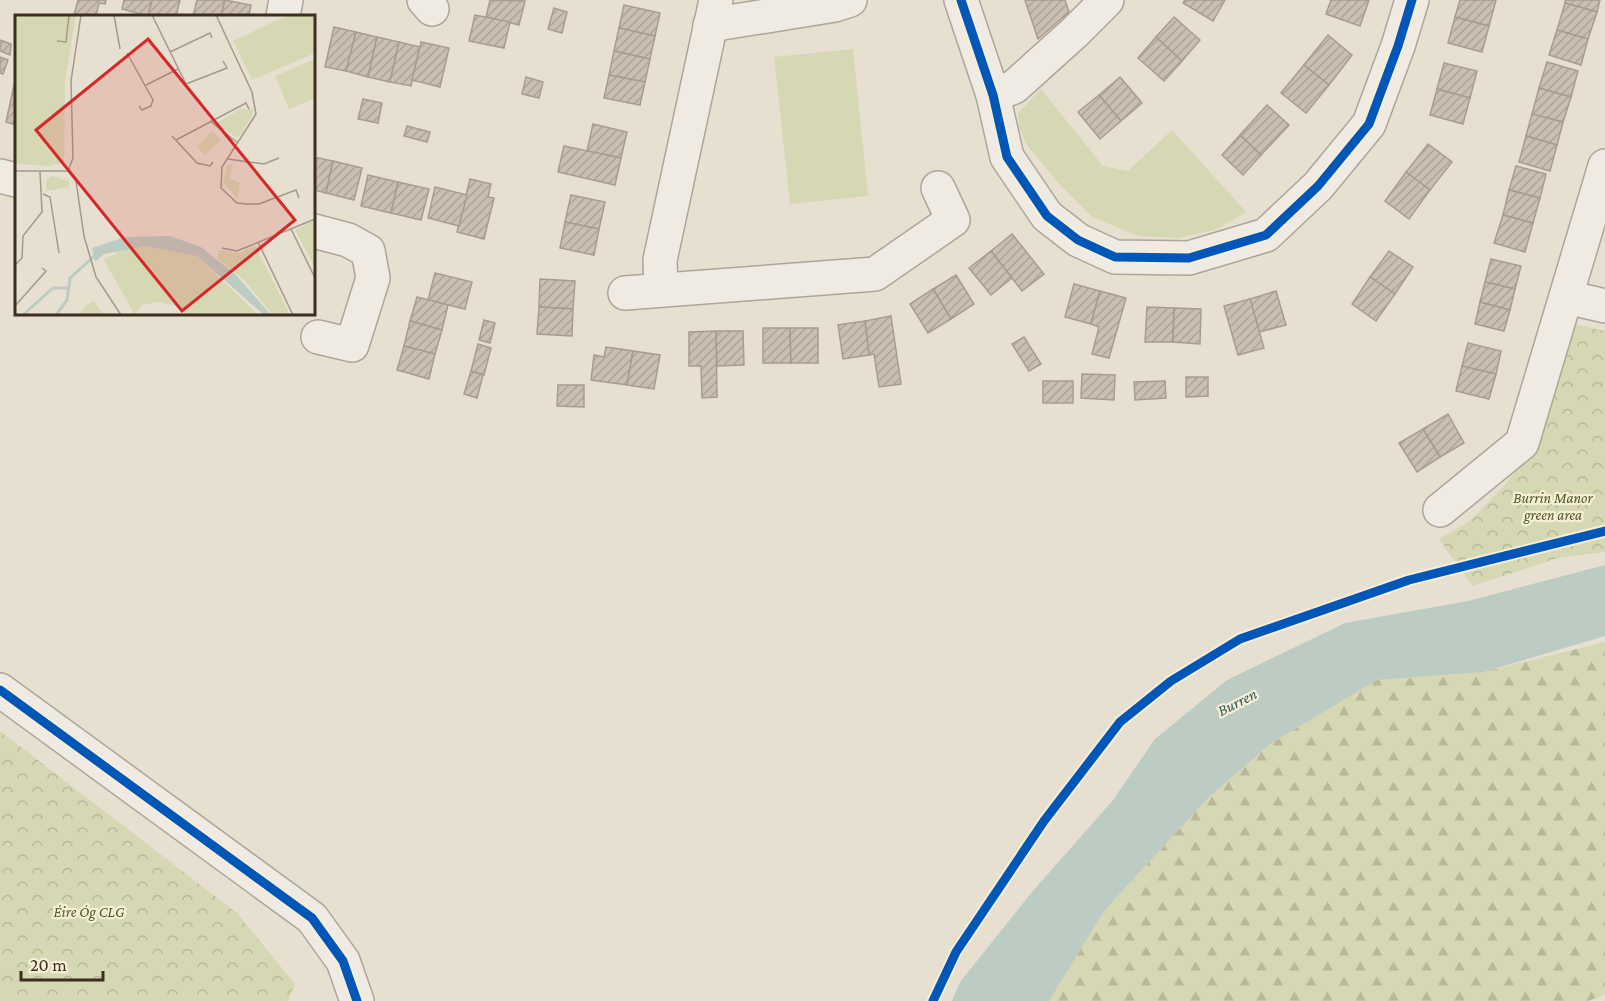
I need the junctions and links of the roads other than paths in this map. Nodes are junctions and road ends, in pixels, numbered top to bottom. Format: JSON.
{"nodes":[{"id":1,"x":286,"y":0,"type":"edge"},
{"id":2,"x":850,"y":0,"type":"edge"},
{"id":3,"x":961,"y":0,"type":"edge"},
{"id":4,"x":1107,"y":0,"type":"edge"},
{"id":5,"x":1412,"y":0,"type":"edge"},
{"id":6,"x":713,"y":13,"type":"edge"},
{"id":7,"x":282,"y":15,"type":"edge"},
{"id":8,"x":993,"y":95,"type":"junction"},
{"id":9,"x":1605,"y":166,"type":"edge"},
{"id":10,"x":0,"y":176,"type":"edge"},
{"id":11,"x":15,"y":180,"type":"edge"},
{"id":12,"x":939,"y":188,"type":"dead end"},
{"id":13,"x":315,"y":231,"type":"edge"},
{"id":14,"x":660,"y":290,"type":"junction"},
{"id":15,"x":625,"y":293,"type":"dead end"},
{"id":16,"x":1566,"y":297,"type":"junction"},
{"id":17,"x":1605,"y":306,"type":"edge"},
{"id":18,"x":318,"y":337,"type":"dead end"},
{"id":19,"x":1440,"y":510,"type":"dead end"},
{"id":20,"x":0,"y":690,"type":"edge"},
{"id":21,"x":357,"y":1001,"type":"edge"}],
"edges":[{"from":1,"to":7,"type":"street"},
{"from":2,"to":6,"type":"street"},
{"from":3,"to":8,"type":"street"},
{"from":4,"to":8,"type":"street"},
{"from":5,"to":8,"type":"street"},
{"from":6,"to":14,"type":"street"},
{"from":9,"to":16,"type":"street"},
{"from":10,"to":11,"type":"street"},
{"from":12,"to":14,"type":"street"},
{"from":13,"to":18,"type":"street"},
{"from":14,"to":15,"type":"street"},
{"from":16,"to":17,"type":"street"},
{"from":16,"to":19,"type":"street"},
{"from":20,"to":21,"type":"street"}]}
